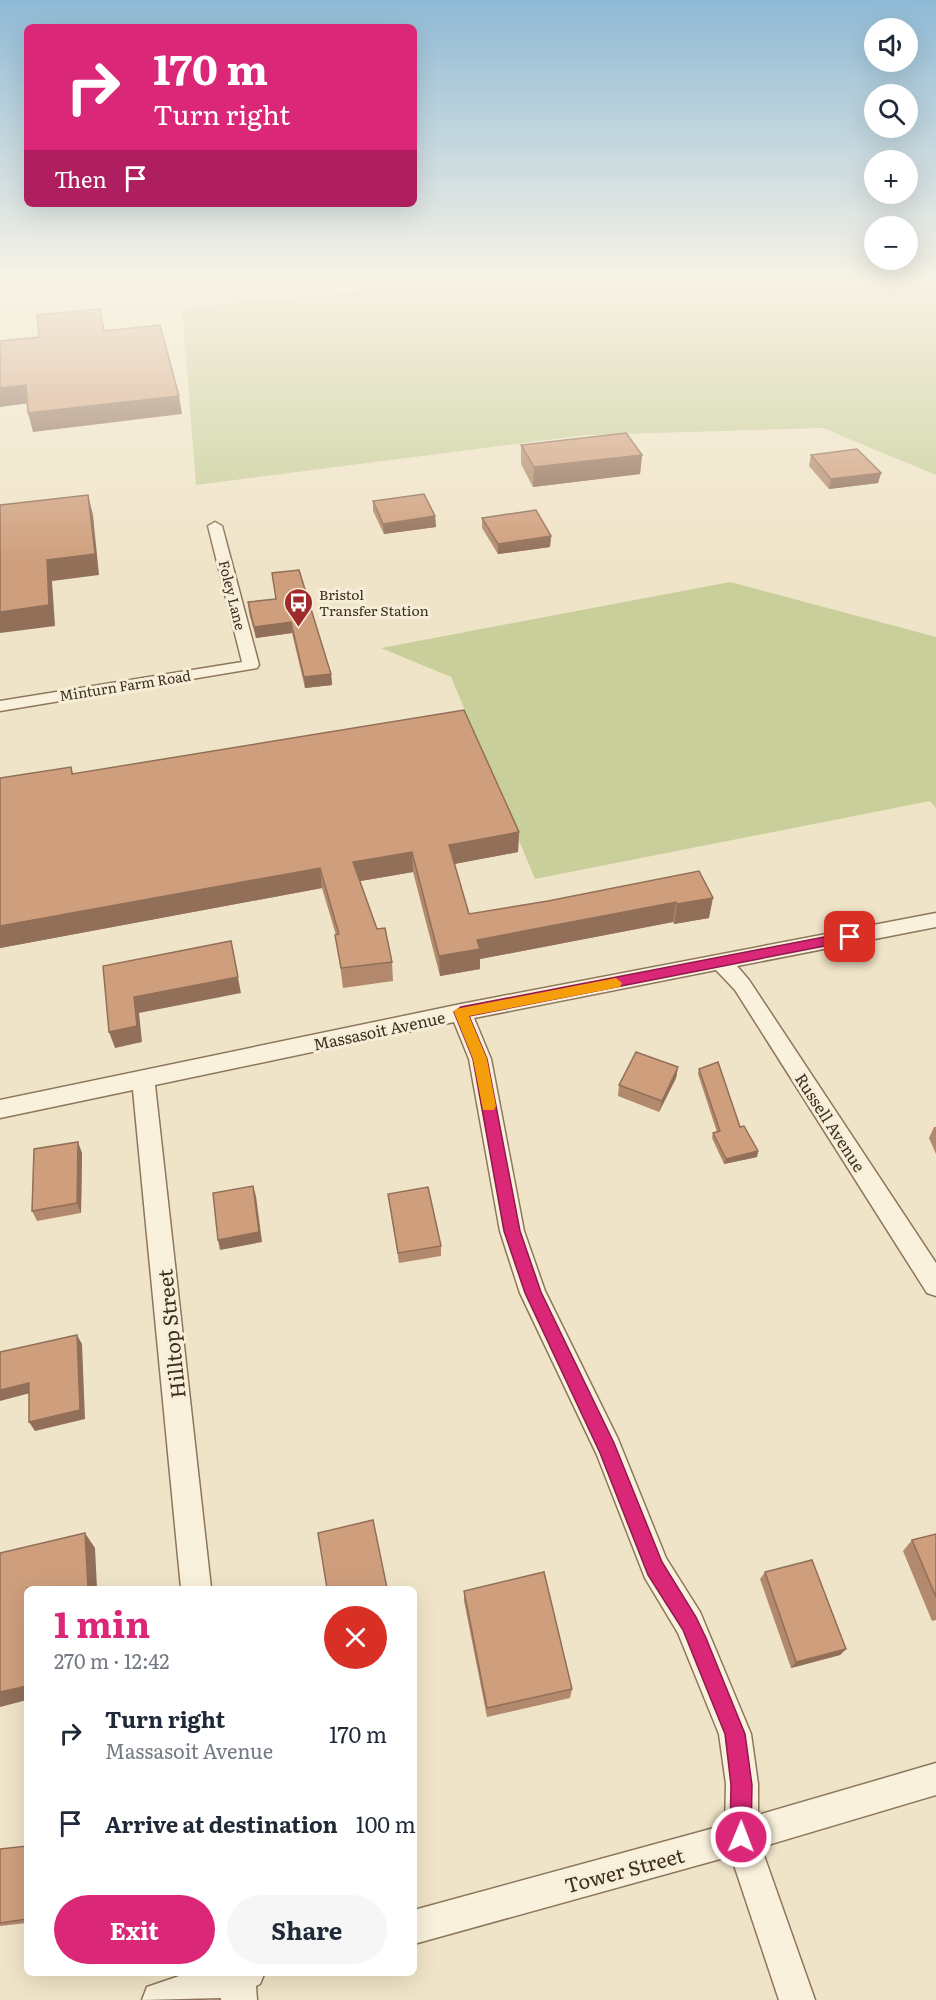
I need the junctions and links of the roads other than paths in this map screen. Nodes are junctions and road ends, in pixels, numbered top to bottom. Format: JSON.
{"nodes":[{"id":1,"x":215,"y":526,"type":"dead end"},
{"id":2,"x":251,"y":665,"type":"joint"},
{"id":3,"x":0,"y":706,"type":"edge"},
{"id":4,"x":936,"y":920,"type":"edge"},
{"id":5,"x":722,"y":963,"type":"junction"},
{"id":6,"x":461,"y":1012,"type":"junction"},
{"id":7,"x":143,"y":1079,"type":"junction"},
{"id":8,"x":0,"y":1110,"type":"edge"},
{"id":9,"x":936,"y":1285,"type":"edge"},
{"id":10,"x":196,"y":1586,"type":"edge"},
{"id":11,"x":936,"y":1779,"type":"edge"},
{"id":12,"x":741,"y":1837,"type":"junction"},
{"id":13,"x":417,"y":1926,"type":"edge"},
{"id":14,"x":240,"y":1980,"type":"edge"},
{"id":15,"x":160,"y":2000,"type":"edge"},
{"id":16,"x":797,"y":2000,"type":"edge"}],
"edges":[{"from":1,"to":2,"type":"street","name":"Foley Lane"},
{"from":2,"to":3,"type":"street","name":"Minturn Farm Road"},
{"from":4,"to":5,"type":"street","name":"Massasoit Avenue"},
{"from":5,"to":6,"type":"street","name":"Massasoit Avenue"},
{"from":5,"to":9,"type":"street","name":"Russell Avenue"},
{"from":6,"to":7,"type":"street","name":"Massasoit Avenue"},
{"from":6,"to":12,"type":"street"},
{"from":7,"to":8,"type":"street","name":"Massasoit Avenue"},
{"from":7,"to":10,"type":"street","name":"Hilltop Street"},
{"from":11,"to":12,"type":"street","name":"Tower Street"},
{"from":12,"to":13,"type":"street","name":"Tower Street"},
{"from":12,"to":16,"type":"street"},
{"from":14,"to":15,"type":"street"}]}
